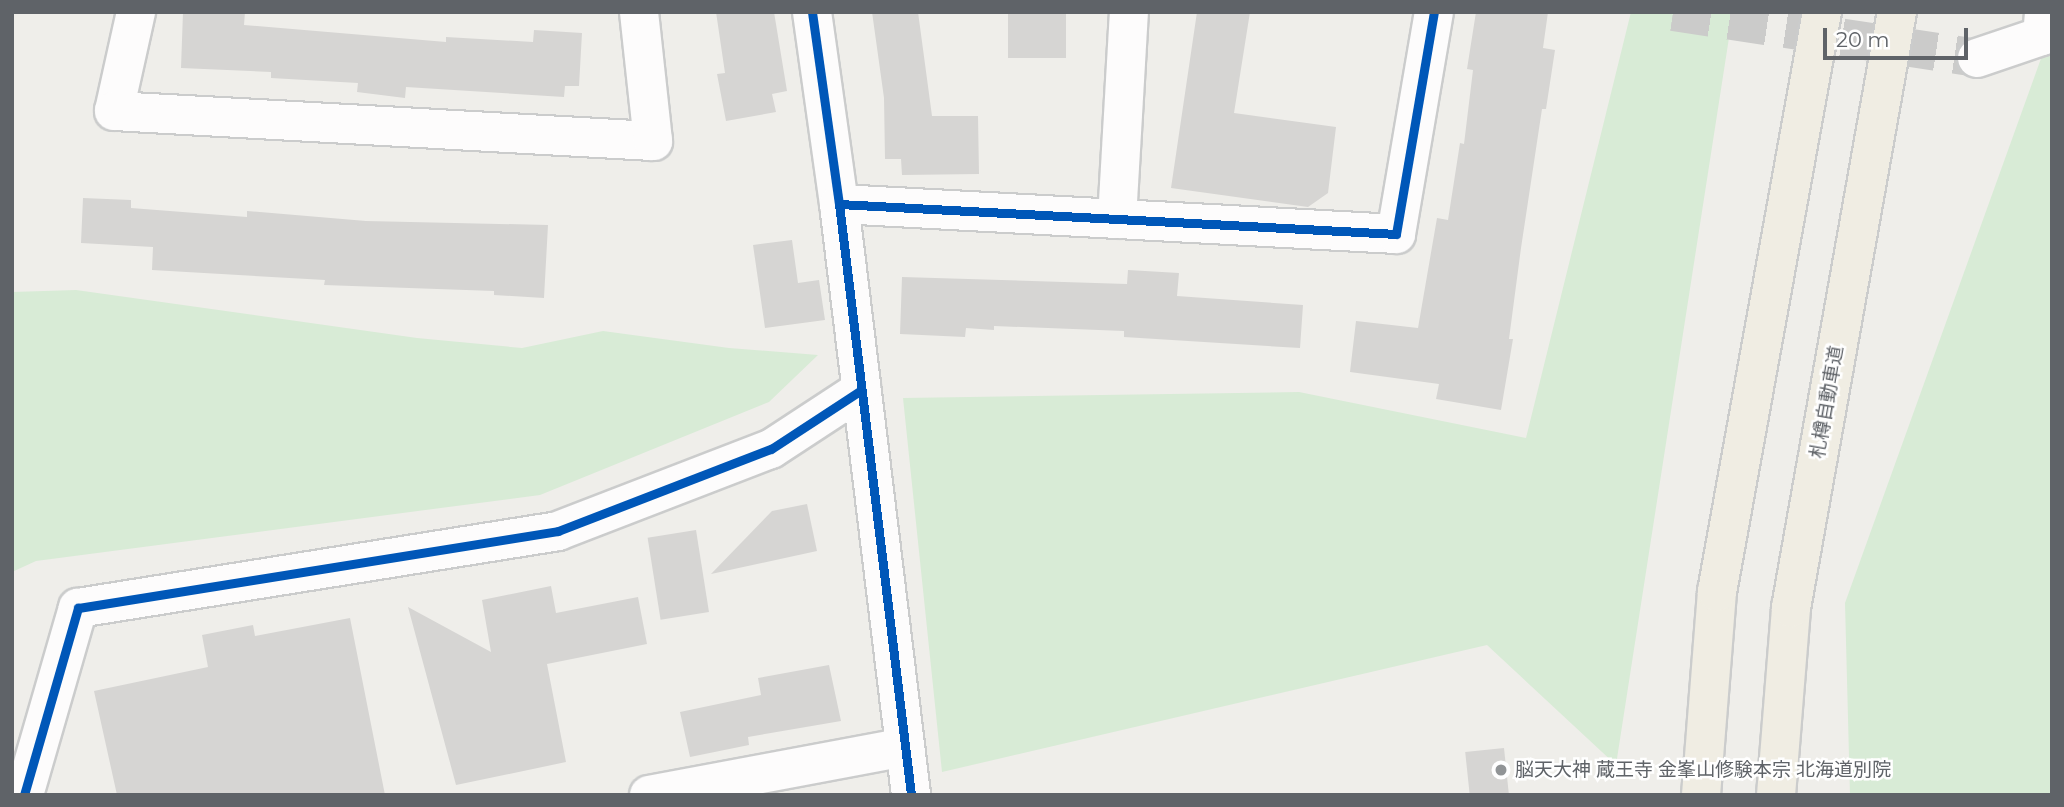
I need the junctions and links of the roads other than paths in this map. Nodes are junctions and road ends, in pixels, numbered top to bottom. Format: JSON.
{"nodes":[{"id":1,"x":136,"y":12,"type":"edge"},
{"id":2,"x":639,"y":12,"type":"edge"},
{"id":3,"x":812,"y":12,"type":"edge"},
{"id":4,"x":1129,"y":12,"type":"edge"},
{"id":5,"x":1434,"y":12,"type":"edge"},
{"id":6,"x":1822,"y":12,"type":"edge"},
{"id":7,"x":1897,"y":12,"type":"edge"},
{"id":8,"x":2044,"y":12,"type":"edge"},
{"id":9,"x":1977,"y":58,"type":"tunnel mouth"},
{"id":10,"x":839,"y":204,"type":"junction"},
{"id":11,"x":1117,"y":219,"type":"junction"},
{"id":12,"x":861,"y":390,"type":"junction"},
{"id":13,"x":905,"y":747,"type":"junction"},
{"id":14,"x":24,"y":795,"type":"edge"},
{"id":15,"x":649,"y":795,"type":"edge"},
{"id":16,"x":911,"y":795,"type":"edge"},
{"id":17,"x":1701,"y":795,"type":"edge"},
{"id":18,"x":1776,"y":795,"type":"edge"}],
"edges":[{"from":1,"to":2,"type":"street"},
{"from":3,"to":10,"type":"street"},
{"from":4,"to":11,"type":"street"},
{"from":5,"to":11,"type":"street"},
{"from":6,"to":17,"type":"highway"},
{"from":7,"to":18,"type":"highway","name":"札樽自動車道"},
{"from":8,"to":9,"type":"street"},
{"from":10,"to":11,"type":"street"},
{"from":10,"to":12,"type":"street"},
{"from":12,"to":13,"type":"street"},
{"from":12,"to":14,"type":"street"},
{"from":13,"to":15,"type":"street"},
{"from":13,"to":16,"type":"street"}]}
